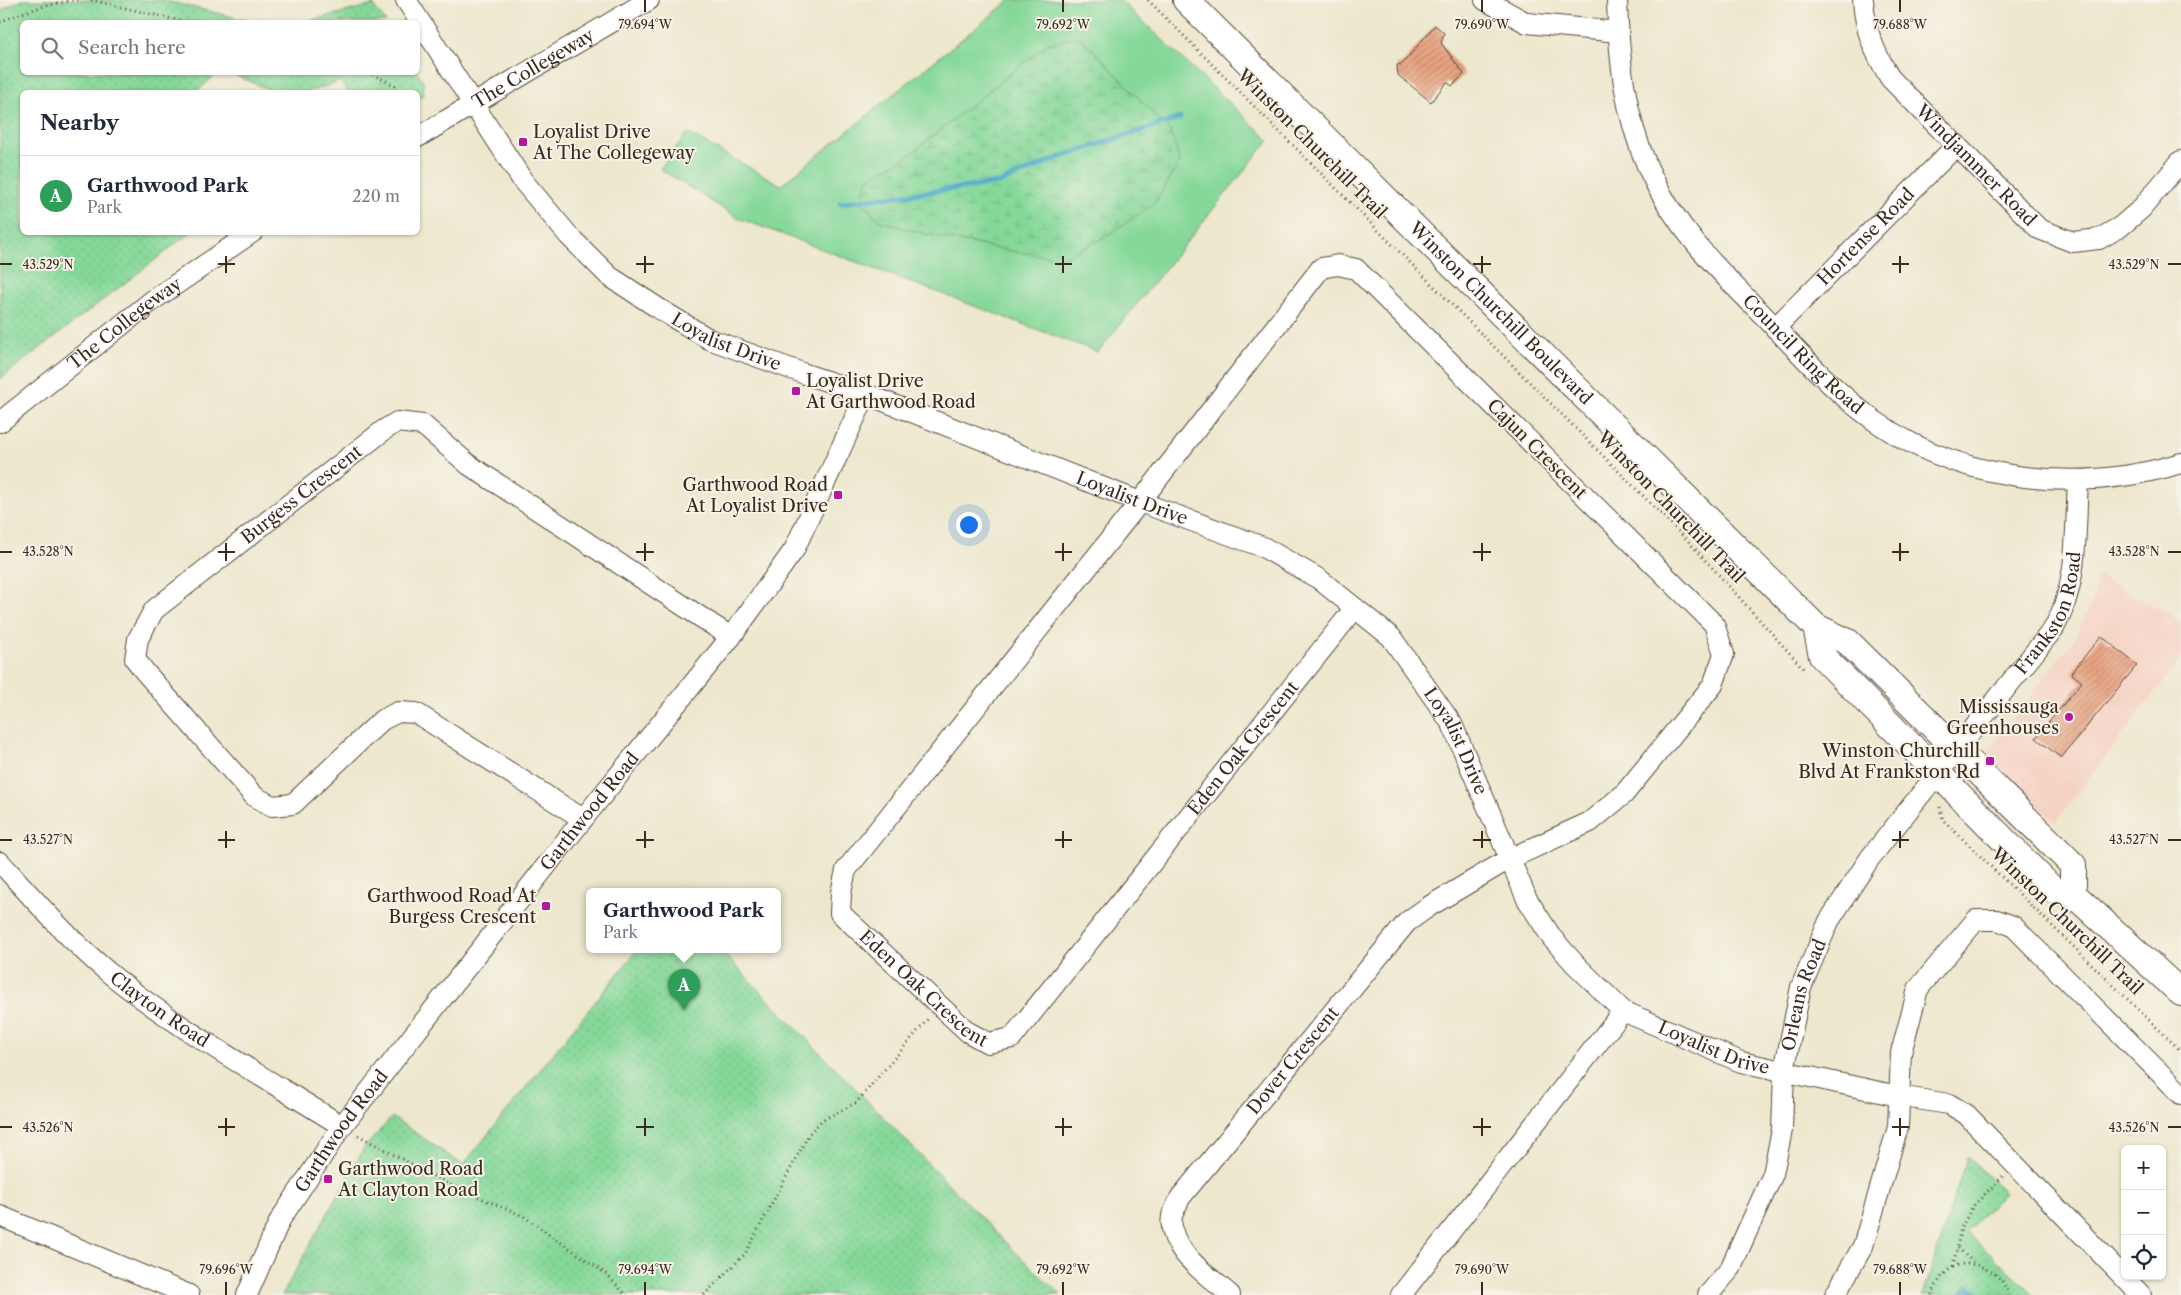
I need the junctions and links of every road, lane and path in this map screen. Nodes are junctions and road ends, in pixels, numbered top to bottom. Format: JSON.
{"nodes":[{"id":1,"x":82,"y":0,"type":"edge"},
{"id":2,"x":91,"y":0,"type":"edge"},
{"id":3,"x":406,"y":0,"type":"edge"},
{"id":4,"x":648,"y":0,"type":"edge"},
{"id":5,"x":1148,"y":0,"type":"edge"},
{"id":6,"x":1186,"y":0,"type":"edge"},
{"id":7,"x":1485,"y":0,"type":"edge"},
{"id":8,"x":1617,"y":0,"type":"edge"},
{"id":9,"x":1863,"y":0,"type":"edge"},
{"id":10,"x":177,"y":20,"type":"edge"},
{"id":11,"x":419,"y":20,"type":"edge"},
{"id":12,"x":0,"y":22,"type":"edge"},
{"id":13,"x":420,"y":22,"type":"edge"},
{"id":14,"x":1618,"y":32,"type":"junction"},
{"id":15,"x":374,"y":75,"type":"edge"},
{"id":16,"x":398,"y":87,"type":"dead end"},
{"id":17,"x":473,"y":104,"type":"junction"},
{"id":18,"x":420,"y":136,"type":"edge"},
{"id":19,"x":1956,"y":145,"type":"junction"},
{"id":20,"x":2181,"y":161,"type":"edge"},
{"id":21,"x":249,"y":235,"type":"edge"},
{"id":22,"x":1775,"y":328,"type":"junction"},
{"id":23,"x":866,"y":394,"type":"junction"},
{"id":24,"x":0,"y":422,"type":"edge"},
{"id":25,"x":2181,"y":463,"type":"edge"},
{"id":26,"x":2078,"y":481,"type":"junction"},
{"id":27,"x":1140,"y":502,"type":"junction"},
{"id":28,"x":1355,"y":608,"type":"junction"},
{"id":29,"x":1816,"y":626,"type":"junction"},
{"id":30,"x":731,"y":637,"type":"junction"},
{"id":31,"x":1806,"y":671,"type":"dead end"},
{"id":32,"x":1956,"y":750,"type":"junction"},
{"id":33,"x":1937,"y":774,"type":"junction"},
{"id":34,"x":1940,"y":807,"type":"dead end"},
{"id":35,"x":583,"y":819,"type":"junction"},
{"id":36,"x":1509,"y":859,"type":"junction"},
{"id":37,"x":0,"y":862,"type":"edge"},
{"id":38,"x":2073,"y":894,"type":"junction"},
{"id":39,"x":2179,"y":993,"type":"edge"},
{"id":40,"x":940,"y":1006,"type":"junction"},
{"id":41,"x":1623,"y":1011,"type":"junction"},
{"id":42,"x":2181,"y":1051,"type":"edge"},
{"id":43,"x":1784,"y":1070,"type":"junction"},
{"id":44,"x":2181,"y":1094,"type":"edge"},
{"id":45,"x":1898,"y":1096,"type":"junction"},
{"id":46,"x":342,"y":1126,"type":"junction"},
{"id":47,"x":2015,"y":1165,"type":"junction"},
{"id":48,"x":0,"y":1216,"type":"edge"},
{"id":49,"x":1958,"y":1248,"type":"junction"},
{"id":50,"x":1974,"y":1263,"type":"junction"},
{"id":51,"x":1953,"y":1266,"type":"junction"},
{"id":52,"x":189,"y":1295,"type":"edge"},
{"id":53,"x":247,"y":1295,"type":"edge"},
{"id":54,"x":626,"y":1295,"type":"edge"},
{"id":55,"x":704,"y":1295,"type":"edge"},
{"id":56,"x":1230,"y":1295,"type":"edge"},
{"id":57,"x":1400,"y":1295,"type":"edge"},
{"id":58,"x":1708,"y":1295,"type":"edge"},
{"id":59,"x":1835,"y":1295,"type":"edge"},
{"id":60,"x":1932,"y":1295,"type":"edge"},
{"id":61,"x":2008,"y":1295,"type":"edge"},
{"id":62,"x":2141,"y":1295,"type":"edge"}],
"edges":[{"from":1,"to":12,"type":"path"},
{"from":2,"to":10,"type":"path"},
{"from":3,"to":11,"type":"street","name":"Loyalist Drive"},
{"from":4,"to":17,"type":"street","name":"The Collegeway"},
{"from":5,"to":31,"type":"path","name":"Winston Churchill Trail"},
{"from":6,"to":29,"type":"main road","name":"Winston Churchill Boulevard"},
{"from":7,"to":14,"type":"street"},
{"from":8,"to":14,"type":"street","name":"Council Ring Road"},
{"from":9,"to":19,"type":"street","name":"Windjammer Road"},
{"from":13,"to":17,"type":"street","name":"Loyalist Drive"},
{"from":14,"to":22,"type":"street","name":"Council Ring Road"},
{"from":15,"to":16,"type":"path"},
{"from":17,"to":18,"type":"street","name":"The Collegeway"},
{"from":17,"to":23,"type":"street","name":"Loyalist Drive"},
{"from":19,"to":20,"type":"street","name":"Windjammer Road"},
{"from":19,"to":22,"type":"street","name":"Hortense Road"},
{"from":21,"to":24,"type":"street","name":"The Collegeway"},
{"from":22,"to":26,"type":"street","name":"Council Ring Road"},
{"from":23,"to":27,"type":"street","name":"Loyalist Drive"},
{"from":23,"to":30,"type":"street","name":"Garthwood Road"},
{"from":25,"to":26,"type":"street","name":"Council Ring Road"},
{"from":26,"to":32,"type":"street","name":"Frankston Road"},
{"from":27,"to":28,"type":"street","name":"Loyalist Drive"},
{"from":27,"to":36,"type":"street","name":"Cajun Crescent"},
{"from":27,"to":40,"type":"street","name":"Eden Oak Crescent"},
{"from":28,"to":36,"type":"street","name":"Loyalist Drive"},
{"from":28,"to":40,"type":"street","name":"Eden Oak Crescent"},
{"from":29,"to":32,"type":"main road","name":"Winston Churchill Boulevard"},
{"from":29,"to":33,"type":"main road"},
{"from":30,"to":35,"type":"street","name":"Garthwood Road"},
{"from":30,"to":35,"type":"street","name":"Burgess Crescent"},
{"from":32,"to":33,"type":"street","name":"Orleans Road"},
{"from":32,"to":38,"type":"main road","name":"Winston Churchill Boulevard"},
{"from":33,"to":38,"type":"main road"},
{"from":33,"to":43,"type":"street","name":"Orleans Road"},
{"from":34,"to":42,"type":"path","name":"Winston Churchill Trail"},
{"from":35,"to":46,"type":"street","name":"Garthwood Road"},
{"from":36,"to":41,"type":"street","name":"Loyalist Drive"},
{"from":36,"to":56,"type":"street","name":"Dover Crescent"},
{"from":37,"to":46,"type":"street","name":"Clayton Road"},
{"from":38,"to":39,"type":"main road"},
{"from":40,"to":55,"type":"path"},
{"from":41,"to":43,"type":"street","name":"Loyalist Drive"},
{"from":41,"to":57,"type":"street"},
{"from":43,"to":45,"type":"street","name":"Loyalist Drive"},
{"from":43,"to":58,"type":"street","name":"Orleans Road"},
{"from":44,"to":45,"type":"street"},
{"from":45,"to":47,"type":"street","name":"Loyalist Drive"},
{"from":45,"to":59,"type":"street"},
{"from":46,"to":53,"type":"street","name":"Garthwood Road"},
{"from":46,"to":54,"type":"path"},
{"from":47,"to":49,"type":"path"},
{"from":47,"to":62,"type":"street","name":"Loyalist Drive"},
{"from":48,"to":52,"type":"street"},
{"from":49,"to":50,"type":"path"},
{"from":49,"to":51,"type":"path"},
{"from":50,"to":51,"type":"path"},
{"from":50,"to":61,"type":"path"},
{"from":51,"to":60,"type":"path"}]}
